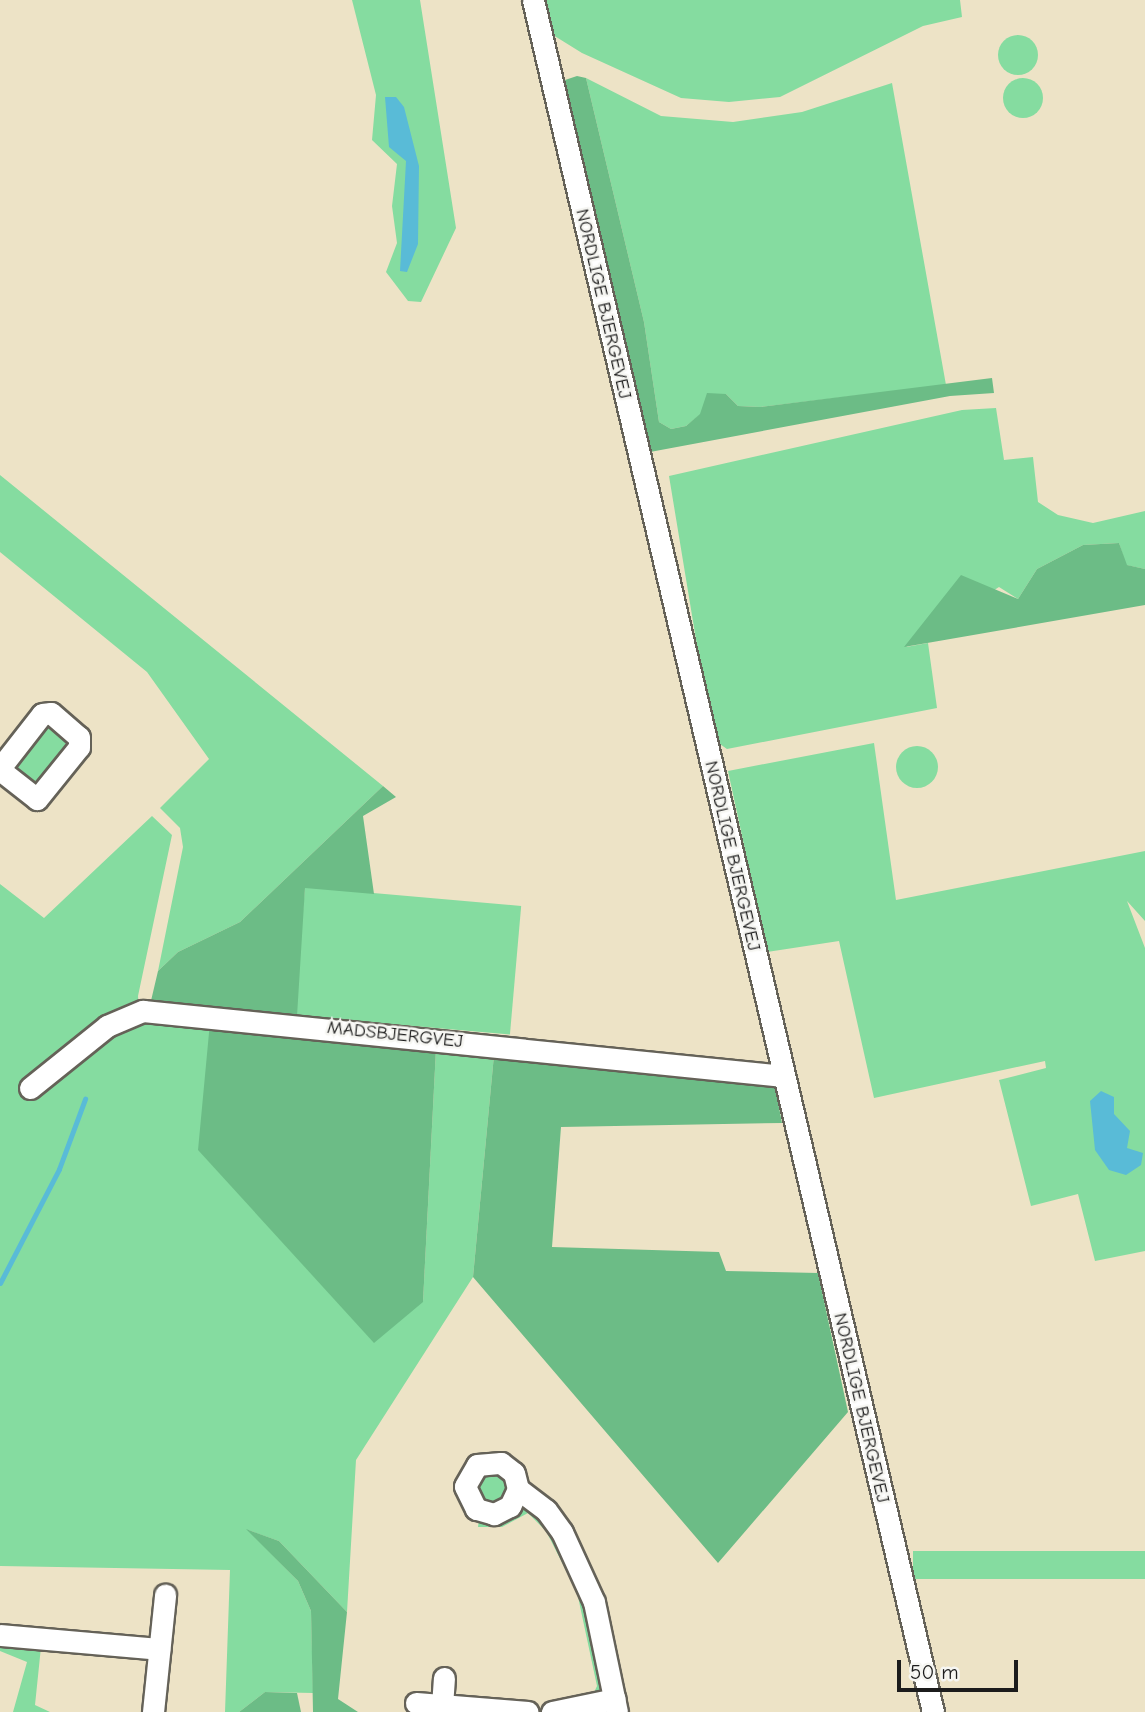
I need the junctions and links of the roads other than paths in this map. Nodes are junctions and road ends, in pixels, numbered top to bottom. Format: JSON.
{"nodes":[{"id":1,"x":533,"y":0,"type":"edge"},
{"id":2,"x":784,"y":1076,"type":"junction"},
{"id":3,"x":30,"y":1088,"type":"dead end"},
{"id":4,"x":518,"y":1489,"type":"dead end"},
{"id":5,"x":165,"y":1595,"type":"dead end"},
{"id":6,"x":0,"y":1635,"type":"edge"},
{"id":7,"x":159,"y":1649,"type":"junction"},
{"id":8,"x":444,"y":1678,"type":"dead end"},
{"id":9,"x":416,"y":1703,"type":"dead end"},
{"id":10,"x":616,"y":1705,"type":"edge"},
{"id":11,"x":442,"y":1706,"type":"junction"},
{"id":12,"x":153,"y":1712,"type":"edge"},
{"id":13,"x":528,"y":1712,"type":"edge"},
{"id":14,"x":552,"y":1712,"type":"edge"},
{"id":15,"x":933,"y":1712,"type":"edge"}],
"edges":[{"from":1,"to":2,"type":"street","name":"NORDLIGE BJERGEVEJ"},
{"from":2,"to":3,"type":"street","name":"MADSBJERGVEJ"},
{"from":2,"to":15,"type":"street","name":"NORDLIGE BJERGEVEJ"},
{"from":4,"to":10,"type":"street"},
{"from":5,"to":7,"type":"street"},
{"from":6,"to":7,"type":"street"},
{"from":7,"to":12,"type":"street"},
{"from":8,"to":11,"type":"street"},
{"from":9,"to":11,"type":"street"},
{"from":10,"to":14,"type":"street"},
{"from":11,"to":13,"type":"street"}]}
